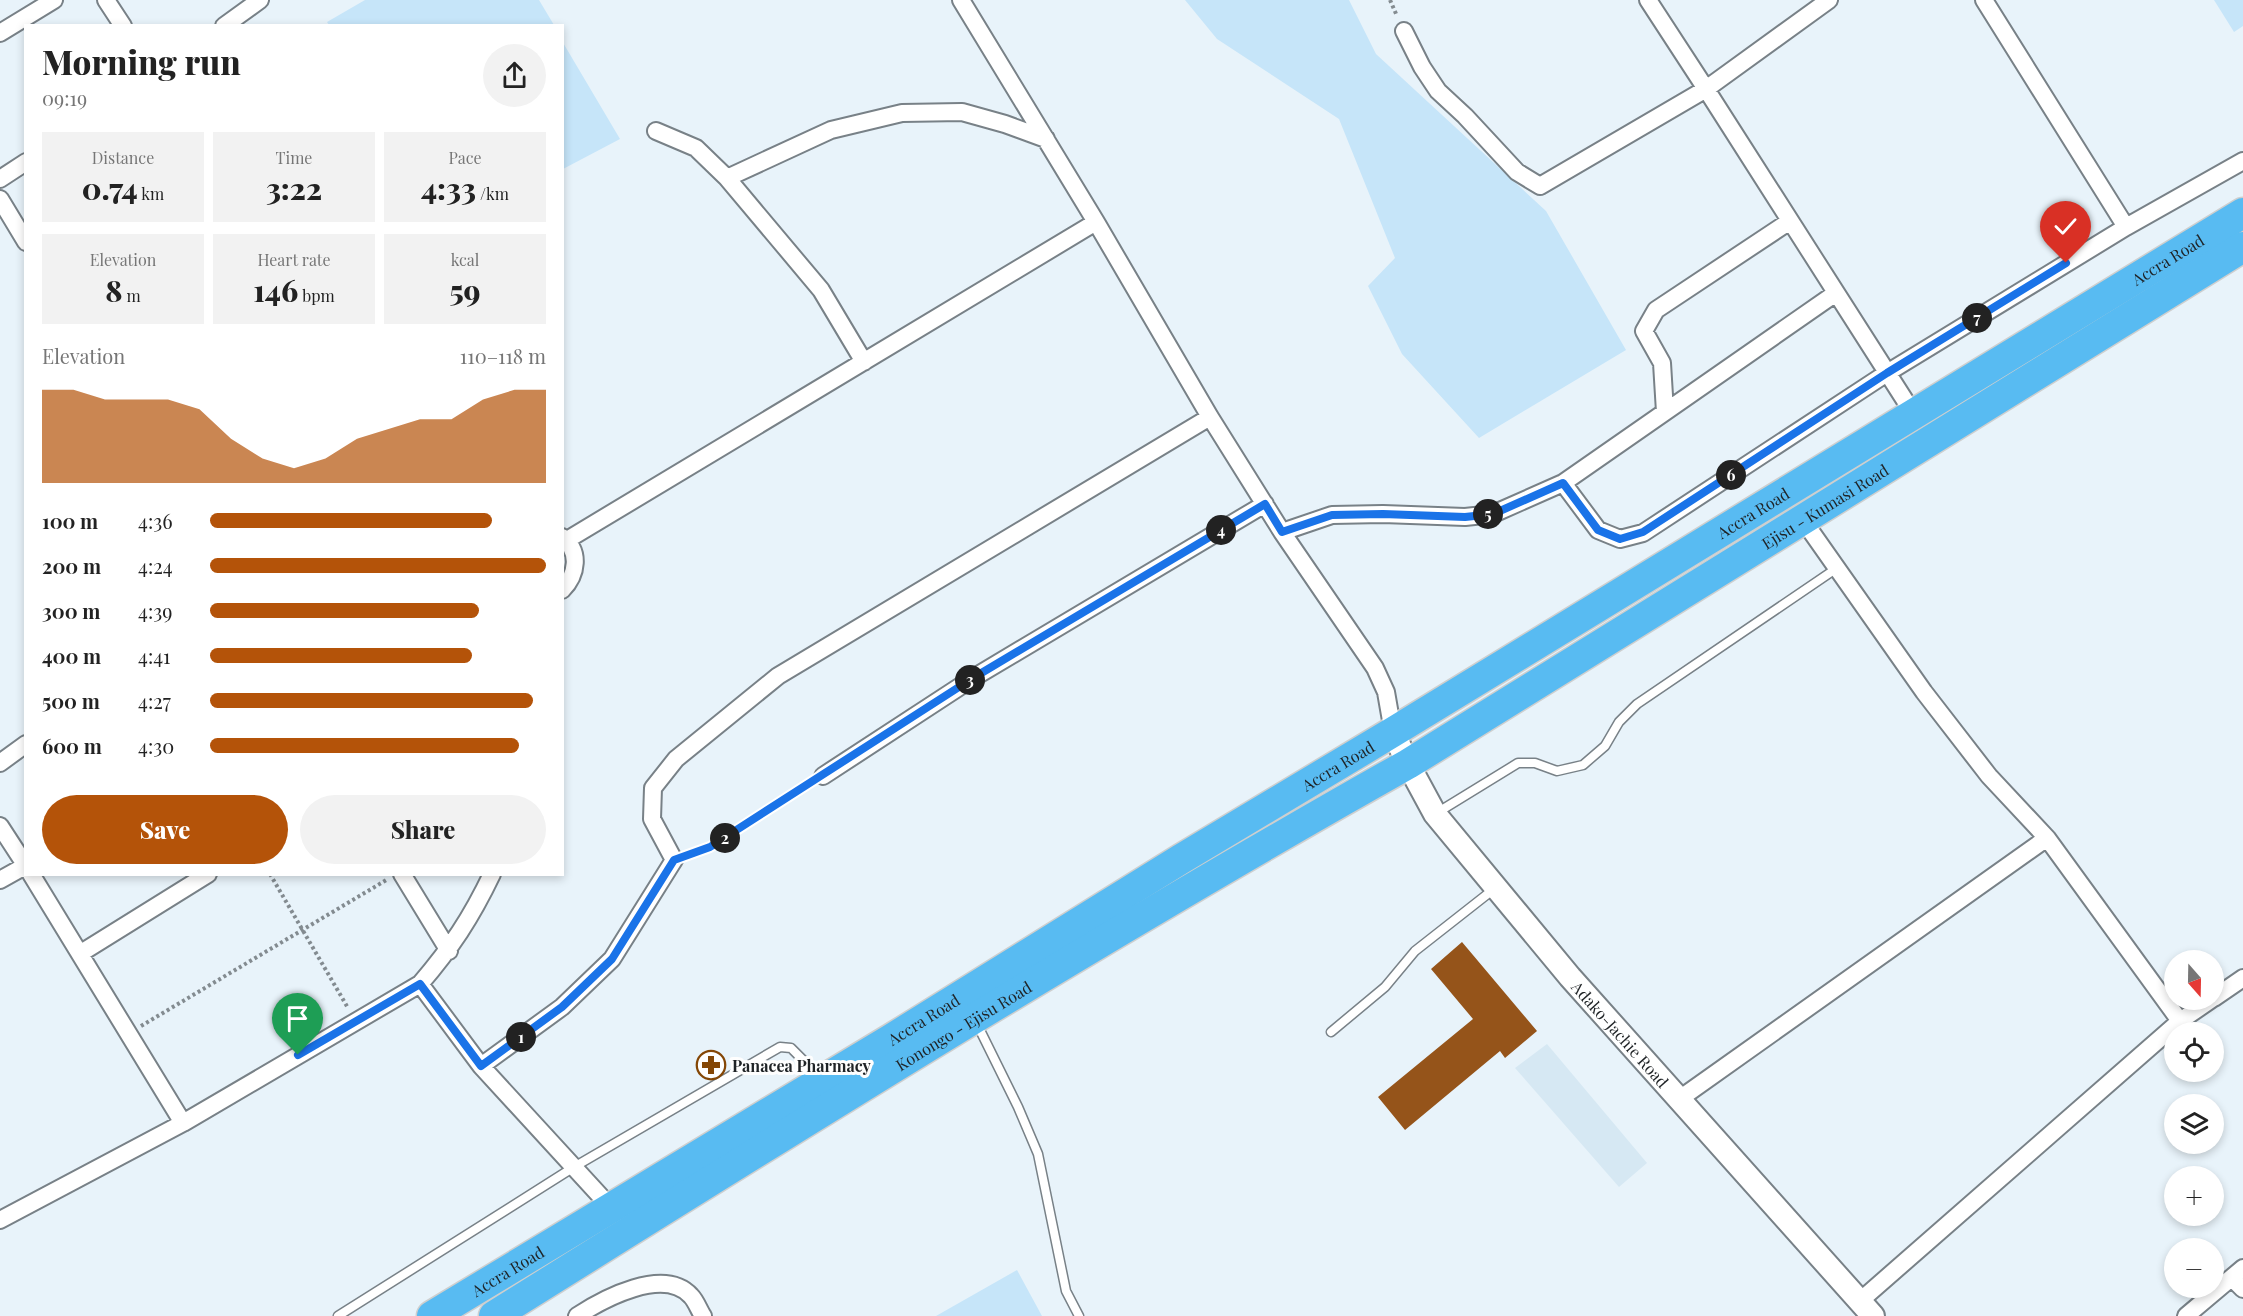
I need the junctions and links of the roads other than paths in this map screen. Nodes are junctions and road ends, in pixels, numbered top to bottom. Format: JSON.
{"nodes":[{"id":1,"x":54,"y":0,"type":"edge"},
{"id":2,"x":106,"y":0,"type":"edge"},
{"id":3,"x":260,"y":0,"type":"edge"},
{"id":4,"x":961,"y":0,"type":"edge"},
{"id":5,"x":1648,"y":0,"type":"edge"},
{"id":6,"x":1829,"y":0,"type":"edge"},
{"id":7,"x":1984,"y":0,"type":"edge"},
{"id":8,"x":122,"y":24,"type":"edge"},
{"id":9,"x":227,"y":24,"type":"edge"},
{"id":10,"x":1404,"y":31,"type":"dead end"},
{"id":11,"x":0,"y":33,"type":"edge"},
{"id":12,"x":1706,"y":88,"type":"junction"},
{"id":13,"x":656,"y":131,"type":"dead end"},
{"id":14,"x":1046,"y":139,"type":"junction"},
{"id":15,"x":2243,"y":161,"type":"edge"},
{"id":16,"x":24,"y":163,"type":"edge"},
{"id":17,"x":727,"y":178,"type":"junction"},
{"id":18,"x":0,"y":180,"type":"edge"},
{"id":19,"x":0,"y":199,"type":"edge"},
{"id":20,"x":2243,"y":213,"type":"edge"},
{"id":21,"x":1791,"y":221,"type":"junction"},
{"id":22,"x":1096,"y":222,"type":"junction"},
{"id":23,"x":2126,"y":226,"type":"junction"},
{"id":24,"x":24,"y":239,"type":"edge"},
{"id":25,"x":2243,"y":247,"type":"edge"},
{"id":26,"x":1836,"y":293,"type":"junction"},
{"id":27,"x":864,"y":362,"type":"junction"},
{"id":28,"x":1887,"y":373,"type":"junction"},
{"id":29,"x":1665,"y":412,"type":"junction"},
{"id":30,"x":1913,"y":413,"type":"junction"},
{"id":31,"x":1210,"y":417,"type":"junction"},
{"id":32,"x":1563,"y":483,"type":"junction"},
{"id":33,"x":1265,"y":504,"type":"junction"},
{"id":34,"x":1803,"y":520,"type":"junction"},
{"id":35,"x":1282,"y":532,"type":"junction"},
{"id":36,"x":565,"y":539,"type":"edge"},
{"id":37,"x":1837,"y":568,"type":"junction"},
{"id":38,"x":564,"y":588,"type":"edge"},
{"id":39,"x":1393,"y":732,"type":"junction"},
{"id":40,"x":24,"y":745,"type":"edge"},
{"id":41,"x":0,"y":763,"type":"edge"},
{"id":42,"x":1408,"y":764,"type":"junction"},
{"id":43,"x":823,"y":776,"type":"road end"},
{"id":44,"x":1435,"y":814,"type":"junction"},
{"id":45,"x":0,"y":826,"type":"edge"},
{"id":46,"x":2047,"y":838,"type":"junction"},
{"id":47,"x":24,"y":864,"type":"edge"},
{"id":48,"x":24,"y":867,"type":"edge"},
{"id":49,"x":32,"y":876,"type":"edge"},
{"id":50,"x":205,"y":876,"type":"edge"},
{"id":51,"x":403,"y":876,"type":"edge"},
{"id":52,"x":491,"y":876,"type":"edge"},
{"id":53,"x":0,"y":880,"type":"edge"},
{"id":54,"x":1496,"y":886,"type":"junction"},
{"id":55,"x":449,"y":951,"type":"junction"},
{"id":56,"x":81,"y":953,"type":"junction"},
{"id":57,"x":2243,"y":978,"type":"edge"},
{"id":58,"x":420,"y":984,"type":"junction"},
{"id":59,"x":2224,"y":991,"type":"edge"},
{"id":60,"x":2196,"y":1010,"type":"edge"},
{"id":61,"x":975,"y":1019,"type":"junction"},
{"id":62,"x":2180,"y":1022,"type":"joint"},
{"id":63,"x":1330,"y":1032,"type":"dead end"},
{"id":64,"x":2164,"y":1037,"type":"edge"},
{"id":65,"x":481,"y":1066,"type":"junction"},
{"id":66,"x":824,"y":1080,"type":"junction"},
{"id":67,"x":1678,"y":1100,"type":"junction"},
{"id":68,"x":183,"y":1123,"type":"junction"},
{"id":69,"x":574,"y":1167,"type":"junction"},
{"id":70,"x":611,"y":1208,"type":"junction"},
{"id":71,"x":0,"y":1220,"type":"edge"},
{"id":72,"x":631,"y":1230,"type":"junction"},
{"id":73,"x":2239,"y":1278,"type":"edge"},
{"id":74,"x":1866,"y":1308,"type":"edge"},
{"id":75,"x":338,"y":1316,"type":"edge"},
{"id":76,"x":432,"y":1316,"type":"edge"},
{"id":77,"x":494,"y":1316,"type":"edge"},
{"id":78,"x":577,"y":1316,"type":"edge"},
{"id":79,"x":703,"y":1316,"type":"edge"},
{"id":80,"x":1078,"y":1316,"type":"edge"},
{"id":81,"x":2186,"y":1316,"type":"edge"}],
"edges":[{"from":1,"to":11,"type":"street"},
{"from":2,"to":8,"type":"street"},
{"from":3,"to":9,"type":"street"},
{"from":4,"to":14,"type":"street"},
{"from":5,"to":12,"type":"street"},
{"from":6,"to":12,"type":"street"},
{"from":7,"to":23,"type":"street"},
{"from":10,"to":12,"type":"street"},
{"from":12,"to":21,"type":"street"},
{"from":13,"to":17,"type":"street"},
{"from":14,"to":17,"type":"street"},
{"from":14,"to":22,"type":"street"},
{"from":15,"to":23,"type":"street"},
{"from":16,"to":18,"type":"street"},
{"from":17,"to":27,"type":"street"},
{"from":19,"to":24,"type":"street"},
{"from":20,"to":30,"type":"highway","name":"Accra Road"},
{"from":21,"to":26,"type":"street"},
{"from":21,"to":29,"type":"street"},
{"from":22,"to":27,"type":"street"},
{"from":22,"to":31,"type":"street"},
{"from":23,"to":28,"type":"street"},
{"from":25,"to":34,"type":"highway","name":"Ejisu - Kumasi Road"},
{"from":26,"to":28,"type":"street"},
{"from":26,"to":29,"type":"street"},
{"from":27,"to":36,"type":"street"},
{"from":28,"to":30,"type":"street"},
{"from":28,"to":32,"type":"street"},
{"from":29,"to":32,"type":"street"},
{"from":30,"to":39,"type":"highway","name":"Accra Road"},
{"from":31,"to":33,"type":"street"},
{"from":31,"to":65,"type":"street"},
{"from":32,"to":35,"type":"street"},
{"from":33,"to":35,"type":"street"},
{"from":33,"to":43,"type":"street"},
{"from":34,"to":37,"type":"street"},
{"from":34,"to":42,"type":"highway","name":"Ejisu - Kumasi Road"},
{"from":35,"to":39,"type":"street"},
{"from":36,"to":38,"type":"street"},
{"from":37,"to":44,"type":"lane"},
{"from":37,"to":46,"type":"street"},
{"from":39,"to":42,"type":"street","name":"Adako-Jachie Road"},
{"from":39,"to":66,"type":"highway","name":"Accra Road"},
{"from":40,"to":41,"type":"street"},
{"from":42,"to":44,"type":"street","name":"Adako-Jachie Road"},
{"from":42,"to":61,"type":"highway","name":"Konongo - Ejisu Road"},
{"from":44,"to":54,"type":"street","name":"Adako-Jachie Road"},
{"from":45,"to":47,"type":"street"},
{"from":46,"to":62,"type":"street"},
{"from":46,"to":67,"type":"street"},
{"from":48,"to":53,"type":"street"},
{"from":49,"to":56,"type":"street"},
{"from":50,"to":56,"type":"street"},
{"from":51,"to":55,"type":"street"},
{"from":52,"to":55,"type":"street"},
{"from":54,"to":63,"type":"lane"},
{"from":54,"to":67,"type":"street","name":"Adako-Jachie Road"},
{"from":55,"to":58,"type":"street"},
{"from":56,"to":68,"type":"street"},
{"from":57,"to":59,"type":"street"},
{"from":58,"to":65,"type":"street"},
{"from":58,"to":68,"type":"street"},
{"from":60,"to":62,"type":"street"},
{"from":61,"to":72,"type":"highway","name":"Konongo - Ejisu Road"},
{"from":61,"to":80,"type":"lane"},
{"from":64,"to":74,"type":"street"},
{"from":65,"to":69,"type":"street"},
{"from":66,"to":69,"type":"lane"},
{"from":66,"to":70,"type":"highway","name":"Accra Road"},
{"from":67,"to":74,"type":"street","name":"Adako-Jachie Road"},
{"from":68,"to":71,"type":"street"},
{"from":69,"to":70,"type":"street"},
{"from":69,"to":75,"type":"lane"},
{"from":70,"to":72,"type":"street"},
{"from":70,"to":76,"type":"highway","name":"Accra Road"},
{"from":72,"to":77,"type":"highway","name":"Konongo - Ejisu Road"},
{"from":73,"to":81,"type":"street"},
{"from":78,"to":79,"type":"street"}]}
